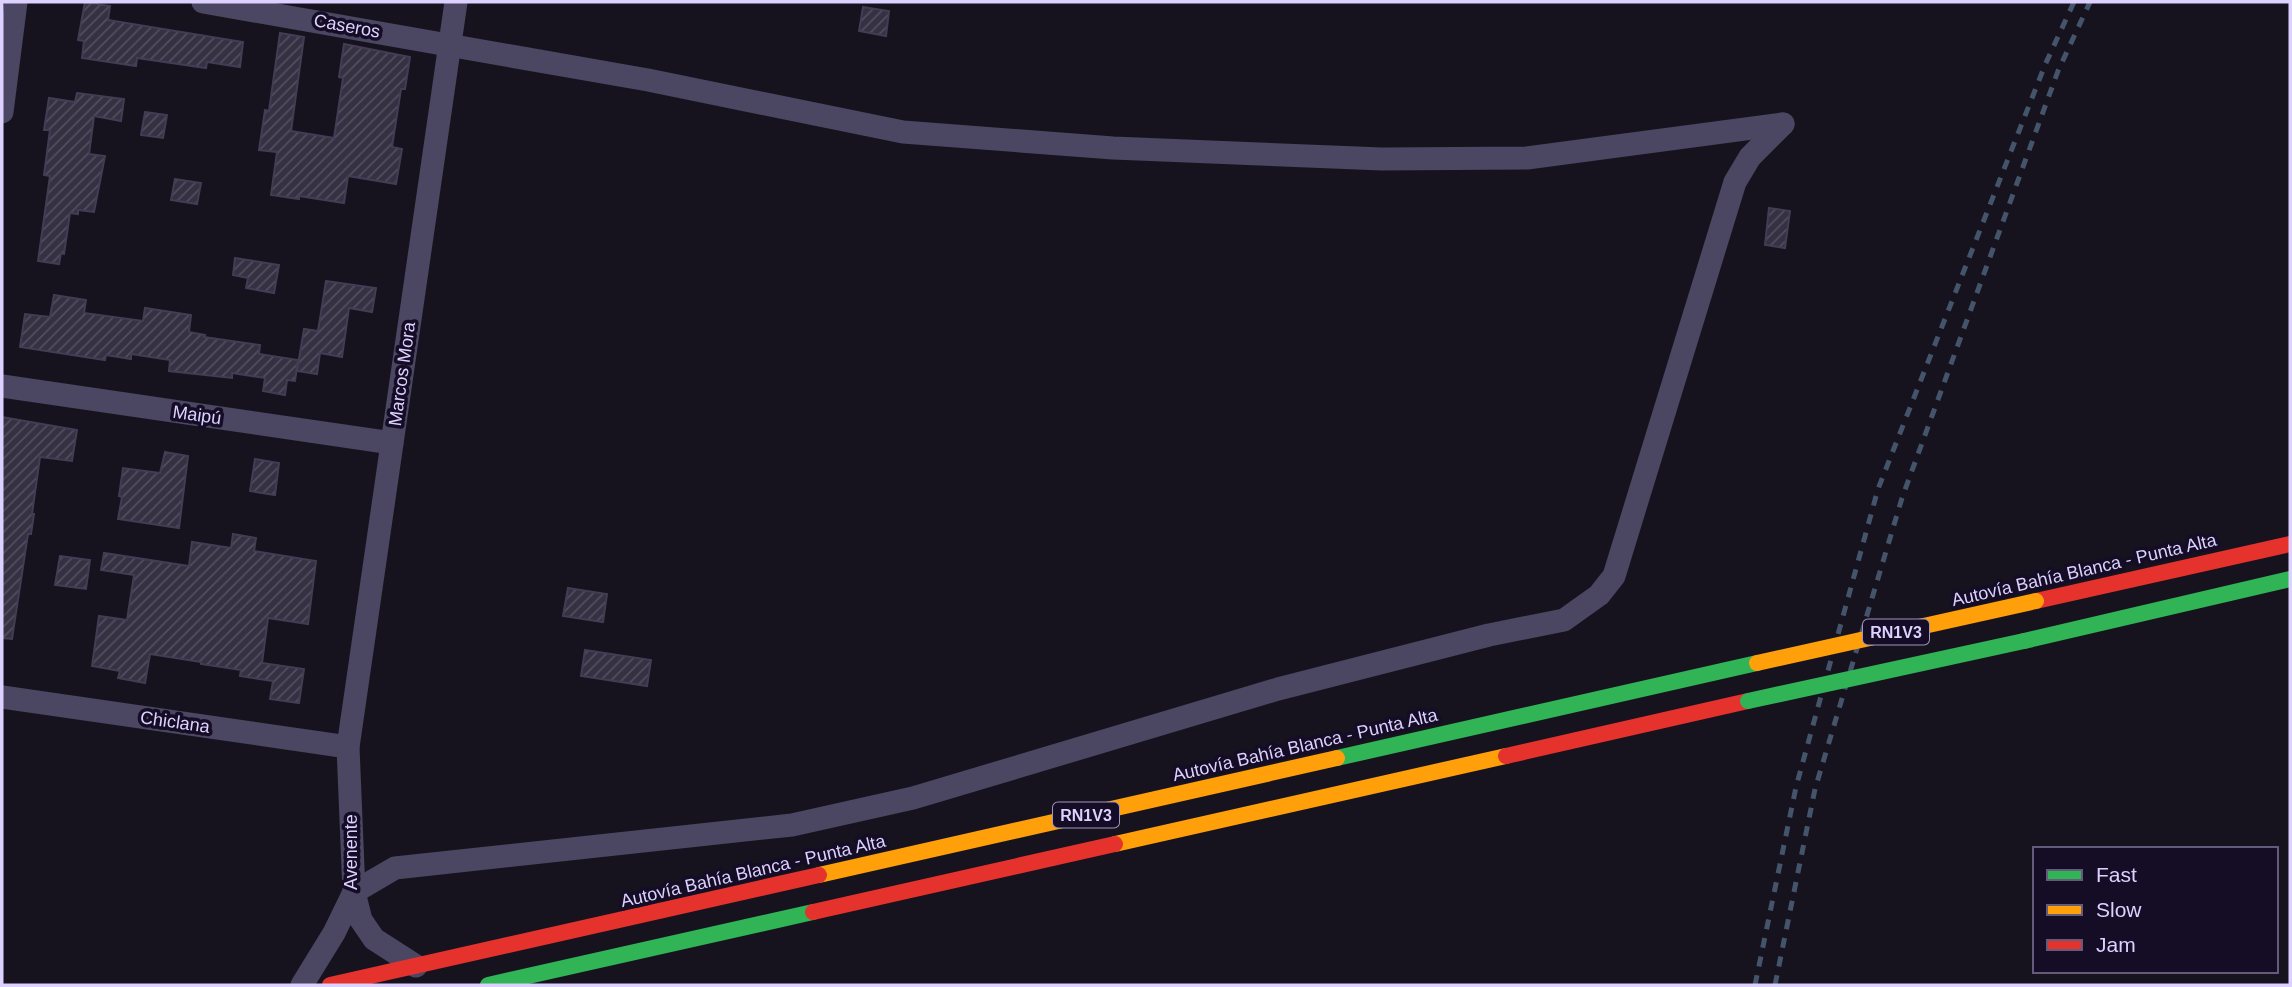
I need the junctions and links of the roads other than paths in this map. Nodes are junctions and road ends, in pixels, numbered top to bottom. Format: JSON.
{"nodes":[{"id":1,"x":16,"y":2,"type":"edge"},
{"id":2,"x":203,"y":2,"type":"edge"},
{"id":3,"x":456,"y":2,"type":"edge"},
{"id":4,"x":450,"y":44,"type":"junction"},
{"id":5,"x":2,"y":112,"type":"edge"},
{"id":6,"x":2,"y":386,"type":"edge"},
{"id":7,"x":392,"y":443,"type":"junction"},
{"id":8,"x":2290,"y":544,"type":"edge"},
{"id":9,"x":2290,"y":579,"type":"edge"},
{"id":10,"x":2,"y":696,"type":"edge"},
{"id":11,"x":348,"y":747,"type":"junction"},
{"id":12,"x":354,"y":892,"type":"junction"},
{"id":13,"x":416,"y":966,"type":"junction"},
{"id":14,"x":502,"y":984,"type":"edge"},
{"id":15,"x":302,"y":985,"type":"edge"},
{"id":16,"x":330,"y":985,"type":"edge"}],
"edges":[{"from":1,"to":5,"type":"street"},
{"from":2,"to":4,"type":"street","name":"Caseros"},
{"from":3,"to":4,"type":"street","name":"Marcos Mora"},
{"from":4,"to":7,"type":"street","name":"Marcos Mora"},
{"from":4,"to":12,"type":"street","name":"Caseros"},
{"from":6,"to":7,"type":"street","name":"Maipú"},
{"from":7,"to":11,"type":"street","name":"Marcos Mora"},
{"from":8,"to":13,"type":"main road","name":"Autovía Bahía Blanca - Punta Alta","number":"RN1V3","bridge":true},
{"from":9,"to":14,"type":"main road","number":"RN1V3","bridge":true},
{"from":10,"to":11,"type":"street","name":"Chiclana"},
{"from":11,"to":12,"type":"street","name":"Avenente"},
{"from":12,"to":13,"type":"street"},
{"from":12,"to":15,"type":"street","name":"Avenente"},
{"from":13,"to":16,"type":"main road","name":"Autovía Bahía Blanca - Punta Alta","number":"RN1V3"}]}
